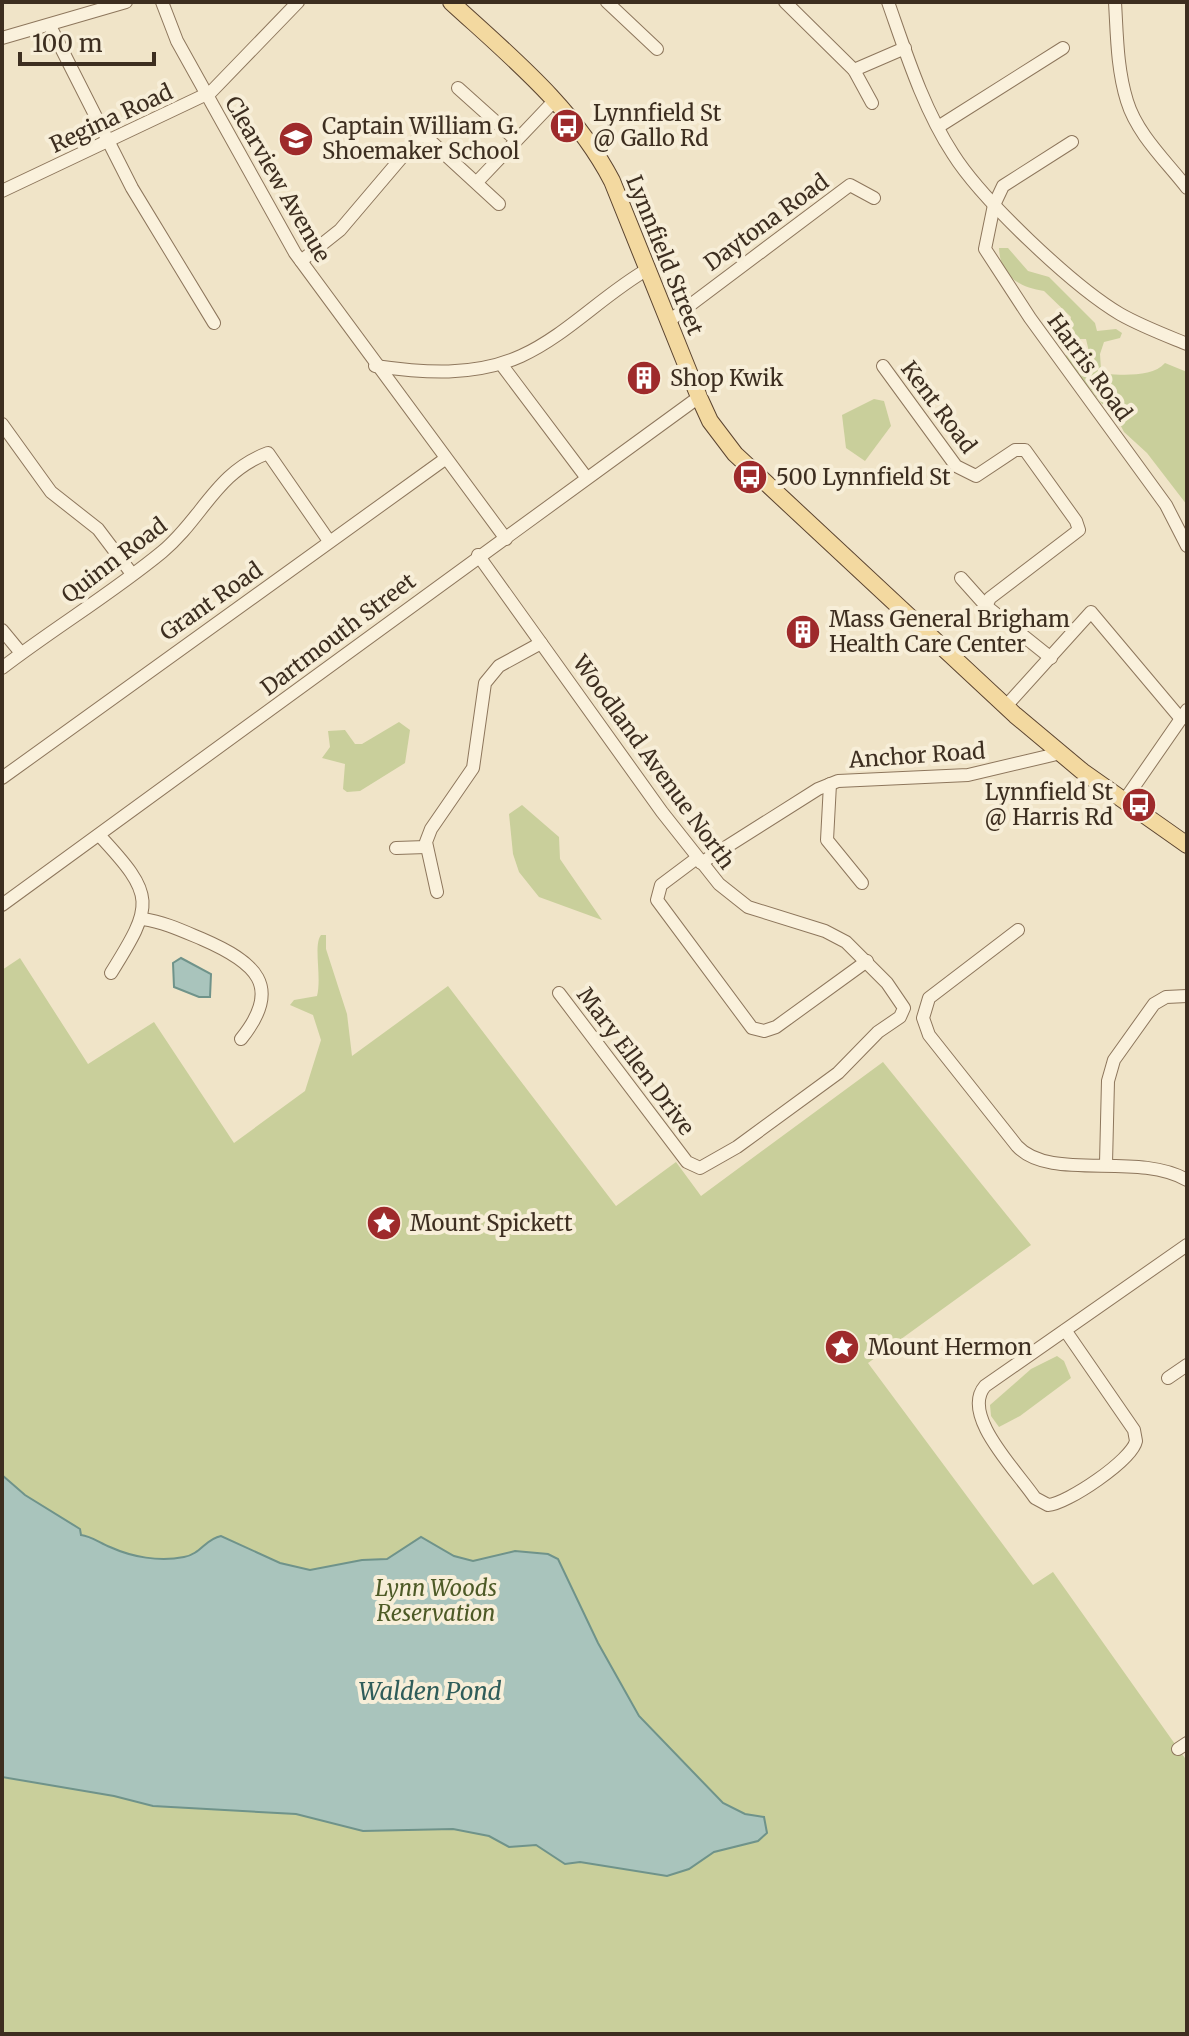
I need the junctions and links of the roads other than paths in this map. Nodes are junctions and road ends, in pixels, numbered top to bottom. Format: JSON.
{"nodes":[{"id":1,"x":126,"y":2,"type":"edge"},
{"id":2,"x":162,"y":2,"type":"edge"},
{"id":3,"x":298,"y":2,"type":"edge"},
{"id":4,"x":451,"y":2,"type":"edge"},
{"id":5,"x":607,"y":2,"type":"edge"},
{"id":6,"x":785,"y":2,"type":"edge"},
{"id":7,"x":888,"y":2,"type":"edge"},
{"id":8,"x":1115,"y":2,"type":"edge"},
{"id":9,"x":50,"y":26,"type":"junction"},
{"id":10,"x":2,"y":38,"type":"edge"},
{"id":11,"x":905,"y":48,"type":"junction"},
{"id":12,"x":1063,"y":48,"type":"dead end"},
{"id":13,"x":657,"y":49,"type":"dead end"},
{"id":14,"x":854,"y":70,"type":"junction"},
{"id":15,"x":458,"y":88,"type":"dead end"},
{"id":16,"x":206,"y":94,"type":"junction"},
{"id":17,"x":555,"y":100,"type":"junction"},
{"id":18,"x":872,"y":103,"type":"dead end"},
{"id":19,"x":938,"y":127,"type":"junction"},
{"id":20,"x":516,"y":140,"type":"junction"},
{"id":21,"x":108,"y":142,"type":"junction"},
{"id":22,"x":1072,"y":142,"type":"dead end"},
{"id":23,"x":477,"y":182,"type":"junction"},
{"id":24,"x":1187,"y":188,"type":"edge"},
{"id":25,"x":2,"y":191,"type":"edge"},
{"id":26,"x":874,"y":198,"type":"dead end"},
{"id":27,"x":499,"y":204,"type":"dead end"},
{"id":28,"x":994,"y":205,"type":"junction"},
{"id":29,"x":301,"y":261,"type":"junction"},
{"id":30,"x":648,"y":269,"type":"junction"},
{"id":31,"x":669,"y":321,"type":"junction"},
{"id":32,"x":214,"y":323,"type":"dead end"},
{"id":33,"x":1187,"y":344,"type":"edge"},
{"id":34,"x":501,"y":364,"type":"junction"},
{"id":35,"x":375,"y":366,"type":"junction"},
{"id":36,"x":883,"y":366,"type":"dead end"},
{"id":37,"x":699,"y":397,"type":"junction"},
{"id":38,"x":2,"y":424,"type":"edge"},
{"id":39,"x":445,"y":459,"type":"junction"},
{"id":40,"x":586,"y":477,"type":"junction"},
{"id":41,"x":506,"y":539,"type":"junction"},
{"id":42,"x":329,"y":541,"type":"junction"},
{"id":43,"x":1187,"y":546,"type":"edge"},
{"id":44,"x":478,"y":555,"type":"junction"},
{"id":45,"x":132,"y":574,"type":"junction"},
{"id":46,"x":961,"y":578,"type":"dead end"},
{"id":47,"x":986,"y":606,"type":"junction"},
{"id":48,"x":2,"y":630,"type":"edge"},
{"id":49,"x":541,"y":643,"type":"junction"},
{"id":50,"x":21,"y":653,"type":"junction"},
{"id":51,"x":1051,"y":658,"type":"junction"},
{"id":52,"x":2,"y":668,"type":"edge"},
{"id":53,"x":1006,"y":706,"type":"junction"},
{"id":54,"x":1184,"y":715,"type":"edge"},
{"id":55,"x":1061,"y":753,"type":"junction"},
{"id":56,"x":2,"y":778,"type":"edge"},
{"id":57,"x":830,"y":784,"type":"junction"},
{"id":58,"x":1124,"y":801,"type":"junction"},
{"id":59,"x":99,"y":835,"type":"junction"},
{"id":60,"x":1187,"y":845,"type":"edge"},
{"id":61,"x":426,"y":847,"type":"junction"},
{"id":62,"x":396,"y":848,"type":"dead end"},
{"id":63,"x":699,"y":860,"type":"junction"},
{"id":64,"x":862,"y":883,"type":"dead end"},
{"id":65,"x":437,"y":892,"type":"dead end"},
{"id":66,"x":2,"y":905,"type":"edge"},
{"id":67,"x":143,"y":919,"type":"junction"},
{"id":68,"x":1018,"y":930,"type":"dead end"},
{"id":69,"x":867,"y":961,"type":"junction"},
{"id":70,"x":111,"y":973,"type":"dead end"},
{"id":71,"x":559,"y":993,"type":"dead end"},
{"id":72,"x":1187,"y":996,"type":"edge"},
{"id":73,"x":904,"y":1008,"type":"joint"},
{"id":74,"x":241,"y":1039,"type":"dead end"},
{"id":75,"x":1106,"y":1163,"type":"junction"},
{"id":76,"x":1187,"y":1180,"type":"edge"},
{"id":77,"x":1187,"y":1245,"type":"edge"},
{"id":78,"x":1065,"y":1330,"type":"junction"},
{"id":79,"x":1187,"y":1365,"type":"edge"},
{"id":80,"x":1168,"y":1378,"type":"dead end"}],
"edges":[{"from":1,"to":9,"type":"street"},
{"from":2,"to":16,"type":"street","name":"Clearview Avenue"},
{"from":3,"to":16,"type":"street","name":"Regina Road"},
{"from":4,"to":17,"type":"main road","name":"Lynnfield Street"},
{"from":5,"to":13,"type":"street"},
{"from":6,"to":14,"type":"street"},
{"from":7,"to":11,"type":"street"},
{"from":8,"to":24,"type":"street"},
{"from":9,"to":10,"type":"street"},
{"from":9,"to":21,"type":"street"},
{"from":11,"to":14,"type":"street"},
{"from":11,"to":19,"type":"street"},
{"from":12,"to":19,"type":"street"},
{"from":14,"to":18,"type":"street"},
{"from":15,"to":20,"type":"street"},
{"from":16,"to":21,"type":"street","name":"Regina Road"},
{"from":16,"to":29,"type":"street","name":"Clearview Avenue"},
{"from":17,"to":20,"type":"street"},
{"from":17,"to":30,"type":"main road","name":"Lynnfield Street"},
{"from":19,"to":28,"type":"street"},
{"from":20,"to":23,"type":"street"},
{"from":21,"to":25,"type":"street","name":"Regina Road"},
{"from":21,"to":32,"type":"street"},
{"from":22,"to":28,"type":"street"},
{"from":23,"to":27,"type":"street"},
{"from":23,"to":29,"type":"street"},
{"from":26,"to":31,"type":"street","name":"Daytona Road"},
{"from":28,"to":33,"type":"street"},
{"from":28,"to":43,"type":"street","name":"Harris Road"},
{"from":29,"to":35,"type":"street","name":"Clearview Avenue"},
{"from":30,"to":31,"type":"main road","name":"Lynnfield Street"},
{"from":30,"to":34,"type":"street"},
{"from":31,"to":37,"type":"main road","name":"Lynnfield Street"},
{"from":34,"to":35,"type":"street"},
{"from":34,"to":40,"type":"street"},
{"from":35,"to":39,"type":"street","name":"Clearview Avenue"},
{"from":36,"to":47,"type":"street","name":"Kent Road"},
{"from":37,"to":40,"type":"street","name":"Dartmouth Street"},
{"from":37,"to":53,"type":"main road","name":"Lynnfield Street"},
{"from":38,"to":45,"type":"street"},
{"from":39,"to":41,"type":"street","name":"Clearview Avenue"},
{"from":39,"to":42,"type":"street","name":"Grant Road"},
{"from":40,"to":41,"type":"street","name":"Dartmouth Street"},
{"from":41,"to":44,"type":"street","name":"Dartmouth Street"},
{"from":42,"to":45,"type":"street","name":"Quinn Road"},
{"from":42,"to":56,"type":"street","name":"Grant Road"},
{"from":44,"to":49,"type":"street","name":"Woodland Avenue North"},
{"from":44,"to":59,"type":"street","name":"Dartmouth Street"},
{"from":45,"to":50,"type":"street","name":"Quinn Road"},
{"from":46,"to":47,"type":"street"},
{"from":47,"to":51,"type":"street"},
{"from":48,"to":50,"type":"street"},
{"from":49,"to":61,"type":"street"},
{"from":49,"to":63,"type":"street","name":"Woodland Avenue North"},
{"from":50,"to":52,"type":"street","name":"Quinn Road"},
{"from":51,"to":53,"type":"street"},
{"from":51,"to":54,"type":"street"},
{"from":53,"to":55,"type":"main road","name":"Lynnfield Street"},
{"from":54,"to":58,"type":"street"},
{"from":55,"to":57,"type":"street","name":"Anchor Road"},
{"from":55,"to":58,"type":"main road","name":"Lynnfield Street"},
{"from":57,"to":63,"type":"street","name":"Anchor Road"},
{"from":57,"to":64,"type":"street"},
{"from":58,"to":60,"type":"main road","name":"Lynnfield Street"},
{"from":59,"to":66,"type":"street","name":"Dartmouth Street"},
{"from":59,"to":67,"type":"street"},
{"from":61,"to":62,"type":"street"},
{"from":61,"to":65,"type":"street"},
{"from":63,"to":69,"type":"street","name":"Woodland Avenue North"},
{"from":63,"to":69,"type":"street","name":"Anchor Road"},
{"from":67,"to":70,"type":"street"},
{"from":67,"to":74,"type":"street"},
{"from":68,"to":75,"type":"street"},
{"from":69,"to":73,"type":"street","name":"Woodland Avenue North"},
{"from":71,"to":73,"type":"street","name":"Mary Ellen Drive"},
{"from":72,"to":75,"type":"street"},
{"from":75,"to":76,"type":"street"},
{"from":77,"to":78,"type":"street"},
{"from":78,"to":78,"type":"street"},
{"from":79,"to":80,"type":"street"}]}
